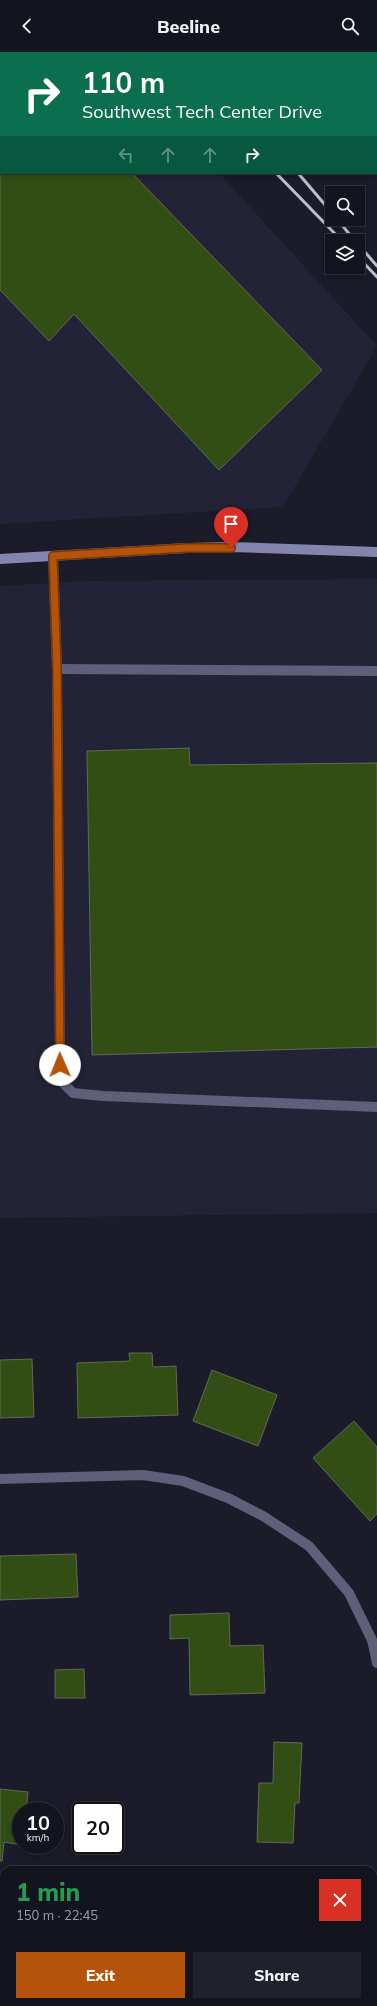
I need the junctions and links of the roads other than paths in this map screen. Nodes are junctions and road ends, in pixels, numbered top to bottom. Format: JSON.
{"nodes":[{"id":1,"x":377,"y":552,"type":"edge"},
{"id":2,"x":53,"y":556,"type":"junction"},
{"id":3,"x":0,"y":560,"type":"edge"},
{"id":4,"x":57,"y":669,"type":"junction"},
{"id":5,"x":377,"y":671,"type":"edge"},
{"id":6,"x":377,"y":1106,"type":"edge"},
{"id":7,"x":0,"y":1479,"type":"edge"},
{"id":8,"x":377,"y":1663,"type":"edge"}],
"edges":[{"from":1,"to":2,"type":"street"},
{"from":2,"to":3,"type":"street"},
{"from":2,"to":4,"type":"street"},
{"from":4,"to":5,"type":"street"},
{"from":4,"to":6,"type":"street"},
{"from":7,"to":8,"type":"street"}]}
